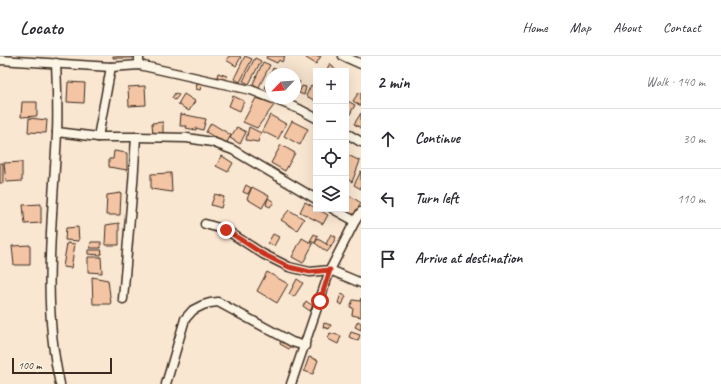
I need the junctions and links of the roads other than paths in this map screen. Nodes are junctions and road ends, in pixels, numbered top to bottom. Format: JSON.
{"nodes":[{"id":1,"x":139,"y":56,"type":"edge"},
{"id":2,"x":342,"y":56,"type":"edge"},
{"id":3,"x":22,"y":58,"type":"edge"},
{"id":4,"x":0,"y":60,"type":"edge"},
{"id":5,"x":360,"y":61,"type":"edge"},
{"id":6,"x":56,"y":63,"type":"junction"},
{"id":7,"x":139,"y":65,"type":"junction"},
{"id":8,"x":111,"y":67,"type":"junction"},
{"id":9,"x":313,"y":116,"type":"edge"},
{"id":10,"x":57,"y":132,"type":"junction"},
{"id":11,"x":349,"y":135,"type":"edge"},
{"id":12,"x":98,"y":137,"type":"junction"},
{"id":13,"x":136,"y":137,"type":"junction"},
{"id":14,"x":361,"y":142,"type":"edge"},
{"id":15,"x":313,"y":197,"type":"edge"},
{"id":16,"x":338,"y":212,"type":"edge"},
{"id":17,"x":361,"y":212,"type":"edge"},
{"id":18,"x":355,"y":221,"type":"junction"},
{"id":19,"x":205,"y":224,"type":"dead end"},
{"id":20,"x":330,"y":270,"type":"junction"},
{"id":21,"x":361,"y":283,"type":"edge"},
{"id":22,"x":123,"y":299,"type":"dead end"},
{"id":23,"x":305,"y":346,"type":"junction"},
{"id":24,"x":60,"y":384,"type":"edge"},
{"id":25,"x":166,"y":384,"type":"edge"},
{"id":26,"x":291,"y":384,"type":"edge"}],
"edges":[{"from":1,"to":7,"type":"street"},
{"from":2,"to":5,"type":"street"},
{"from":3,"to":4,"type":"street"},
{"from":3,"to":6,"type":"street"},
{"from":6,"to":8,"type":"street"},
{"from":6,"to":10,"type":"street"},
{"from":7,"to":8,"type":"street"},
{"from":7,"to":9,"type":"street"},
{"from":8,"to":12,"type":"street"},
{"from":10,"to":12,"type":"street"},
{"from":10,"to":24,"type":"street"},
{"from":11,"to":14,"type":"street"},
{"from":12,"to":13,"type":"street"},
{"from":13,"to":15,"type":"street"},
{"from":13,"to":22,"type":"street"},
{"from":16,"to":18,"type":"street"},
{"from":17,"to":18,"type":"street"},
{"from":18,"to":20,"type":"street"},
{"from":19,"to":20,"type":"street"},
{"from":20,"to":21,"type":"street"},
{"from":20,"to":23,"type":"street"},
{"from":23,"to":25,"type":"street"},
{"from":23,"to":26,"type":"street"}]}
